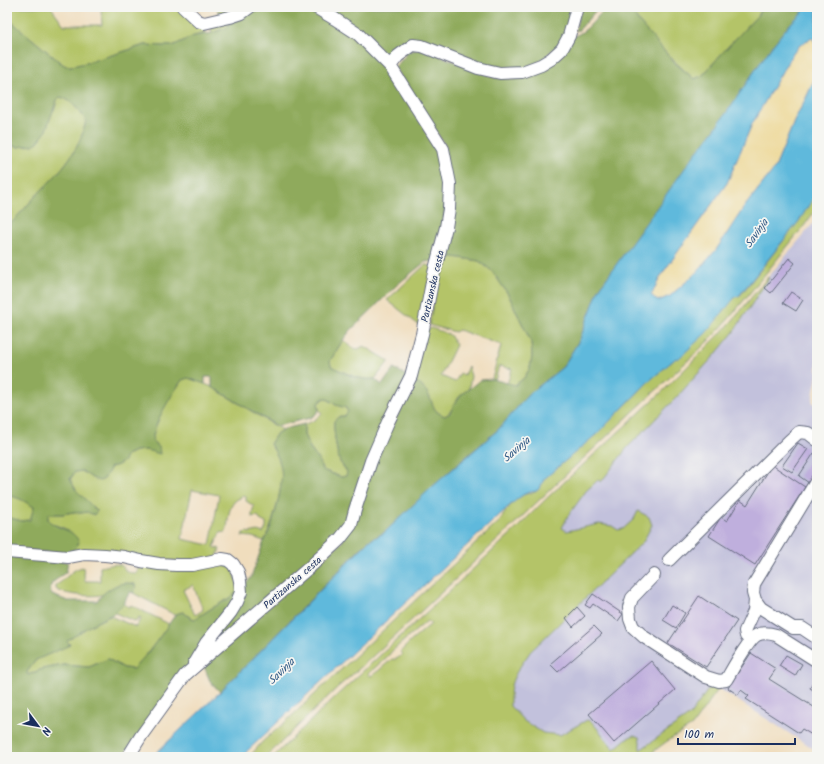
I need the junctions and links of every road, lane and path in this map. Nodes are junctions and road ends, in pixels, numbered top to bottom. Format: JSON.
{"nodes":[{"id":1,"x":183,"y":7,"type":"edge"},
{"id":2,"x":250,"y":7,"type":"edge"},
{"id":3,"x":316,"y":7,"type":"edge"},
{"id":4,"x":577,"y":7,"type":"edge"},
{"id":5,"x":390,"y":66,"type":"junction"},
{"id":6,"x":817,"y":440,"type":"edge"},
{"id":7,"x":817,"y":480,"type":"edge"},
{"id":8,"x":7,"y":552,"type":"edge"},
{"id":9,"x":669,"y":560,"type":"dead end"},
{"id":10,"x":654,"y":575,"type":"dead end"},
{"id":11,"x":755,"y":600,"type":"junction"},
{"id":12,"x":817,"y":638,"type":"edge"},
{"id":13,"x":751,"y":640,"type":"junction"},
{"id":14,"x":817,"y":661,"type":"edge"},
{"id":15,"x":186,"y":674,"type":"junction"},
{"id":16,"x":128,"y":757,"type":"edge"}],
"edges":[{"from":1,"to":2,"type":"street"},
{"from":3,"to":5,"type":"street","name":"Partizanska cesta"},
{"from":4,"to":5,"type":"street"},
{"from":5,"to":15,"type":"street","name":"Partizanska cesta"},
{"from":6,"to":9,"type":"street"},
{"from":7,"to":11,"type":"street"},
{"from":8,"to":15,"type":"street","name":"Partizanska cesta"},
{"from":10,"to":13,"type":"street"},
{"from":11,"to":12,"type":"street"},
{"from":11,"to":13,"type":"street"},
{"from":13,"to":14,"type":"street"},
{"from":15,"to":16,"type":"street","name":"Partizanska cesta"}]}
